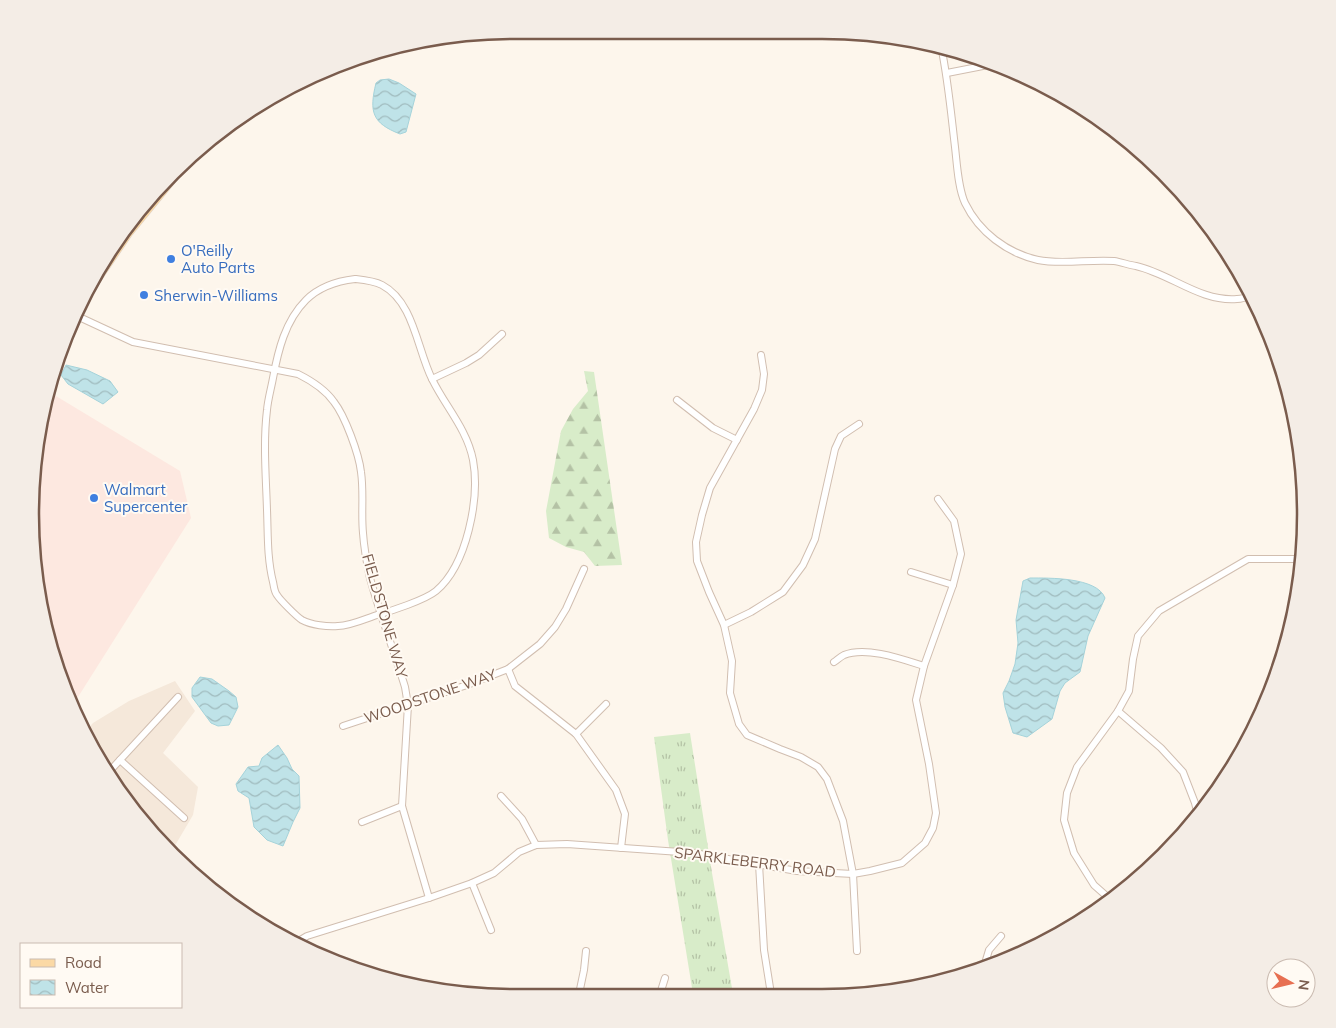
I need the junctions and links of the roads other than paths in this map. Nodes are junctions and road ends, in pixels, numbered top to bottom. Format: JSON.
{"nodes":[{"id":1,"x":943,"y":55,"type":"edge"},
{"id":2,"x":981,"y":66,"type":"edge"},
{"id":3,"x":947,"y":73,"type":"junction"},
{"id":4,"x":1244,"y":297,"type":"edge"},
{"id":5,"x":81,"y":318,"type":"edge"},
{"id":6,"x":502,"y":334,"type":"dead end"},
{"id":7,"x":761,"y":355,"type":"dead end"},
{"id":8,"x":275,"y":369,"type":"junction"},
{"id":9,"x":432,"y":379,"type":"junction"},
{"id":10,"x":677,"y":400,"type":"dead end"},
{"id":11,"x":860,"y":424,"type":"dead end"},
{"id":12,"x":737,"y":440,"type":"junction"},
{"id":13,"x":938,"y":499,"type":"dead end"},
{"id":14,"x":1295,"y":559,"type":"edge"},
{"id":15,"x":584,"y":569,"type":"dead end"},
{"id":16,"x":911,"y":572,"type":"dead end"},
{"id":17,"x":954,"y":585,"type":"junction"},
{"id":18,"x":381,"y":614,"type":"junction"},
{"id":19,"x":724,"y":624,"type":"junction"},
{"id":20,"x":834,"y":662,"type":"dead end"},
{"id":21,"x":924,"y":666,"type":"junction"},
{"id":22,"x":508,"y":669,"type":"junction"},
{"id":23,"x":178,"y":697,"type":"dead end"},
{"id":24,"x":408,"y":704,"type":"junction"},
{"id":25,"x":606,"y":704,"type":"dead end"},
{"id":26,"x":1118,"y":712,"type":"junction"},
{"id":27,"x":343,"y":726,"type":"dead end"},
{"id":28,"x":576,"y":734,"type":"junction"},
{"id":29,"x":120,"y":760,"type":"junction"},
{"id":30,"x":113,"y":768,"type":"edge"},
{"id":31,"x":502,"y":796,"type":"dead end"},
{"id":32,"x":402,"y":806,"type":"junction"},
{"id":33,"x":1196,"y":807,"type":"edge"},
{"id":34,"x":184,"y":818,"type":"dead end"},
{"id":35,"x":362,"y":822,"type":"dead end"},
{"id":36,"x":536,"y":845,"type":"junction"},
{"id":37,"x":621,"y":848,"type":"junction"},
{"id":38,"x":759,"y":864,"type":"junction"},
{"id":39,"x":853,"y":874,"type":"junction"},
{"id":40,"x":472,"y":883,"type":"junction"},
{"id":41,"x":1105,"y":895,"type":"edge"},
{"id":42,"x":428,"y":898,"type":"junction"},
{"id":43,"x":491,"y":930,"type":"dead end"},
{"id":44,"x":1001,"y":936,"type":"dead end"},
{"id":45,"x":302,"y":939,"type":"edge"},
{"id":46,"x":586,"y":951,"type":"dead end"},
{"id":47,"x":857,"y":951,"type":"dead end"},
{"id":48,"x":985,"y":960,"type":"edge"},
{"id":49,"x":665,"y":978,"type":"dead end"},
{"id":50,"x":580,"y":989,"type":"edge"},
{"id":51,"x":662,"y":989,"type":"edge"},
{"id":52,"x":770,"y":989,"type":"edge"}],
"edges":[{"from":1,"to":3,"type":"street"},
{"from":2,"to":3,"type":"street"},
{"from":3,"to":4,"type":"street"},
{"from":5,"to":8,"type":"street","name":"FIELDSTONE WAY"},
{"from":6,"to":9,"type":"street"},
{"from":7,"to":12,"type":"street"},
{"from":8,"to":9,"type":"street"},
{"from":8,"to":18,"type":"street","name":"FIELDSTONE WAY"},
{"from":8,"to":18,"type":"street"},
{"from":9,"to":18,"type":"street"},
{"from":10,"to":12,"type":"street"},
{"from":11,"to":19,"type":"street"},
{"from":12,"to":19,"type":"street"},
{"from":13,"to":17,"type":"street","name":"SPARKLEBERRY ROAD"},
{"from":14,"to":26,"type":"street"},
{"from":15,"to":22,"type":"street","name":"WOODSTONE WAY"},
{"from":16,"to":17,"type":"street"},
{"from":17,"to":21,"type":"street","name":"SPARKLEBERRY ROAD"},
{"from":18,"to":24,"type":"street","name":"FIELDSTONE WAY"},
{"from":19,"to":39,"type":"street"},
{"from":20,"to":21,"type":"street"},
{"from":21,"to":39,"type":"street","name":"SPARKLEBERRY ROAD"},
{"from":22,"to":24,"type":"street","name":"WOODSTONE WAY"},
{"from":22,"to":28,"type":"street"},
{"from":23,"to":29,"type":"street"},
{"from":24,"to":27,"type":"street","name":"WOODSTONE WAY"},
{"from":24,"to":32,"type":"street","name":"FIELDSTONE WAY"},
{"from":25,"to":28,"type":"street"},
{"from":26,"to":33,"type":"street"},
{"from":26,"to":41,"type":"street"},
{"from":28,"to":37,"type":"street"},
{"from":29,"to":30,"type":"street"},
{"from":29,"to":34,"type":"street"},
{"from":31,"to":36,"type":"street"},
{"from":32,"to":35,"type":"street"},
{"from":32,"to":42,"type":"street","name":"FIELDSTONE WAY"},
{"from":36,"to":37,"type":"street","name":"SPARKLEBERRY ROAD"},
{"from":36,"to":40,"type":"street","name":"SPARKLEBERRY ROAD"},
{"from":37,"to":38,"type":"street","name":"SPARKLEBERRY ROAD"},
{"from":38,"to":39,"type":"street","name":"SPARKLEBERRY ROAD"},
{"from":38,"to":52,"type":"street"},
{"from":39,"to":47,"type":"street"},
{"from":40,"to":42,"type":"street","name":"SPARKLEBERRY ROAD"},
{"from":40,"to":43,"type":"street"},
{"from":42,"to":45,"type":"street","name":"SPARKLEBERRY ROAD"},
{"from":44,"to":48,"type":"street"},
{"from":46,"to":50,"type":"street"},
{"from":49,"to":51,"type":"street"}]}
